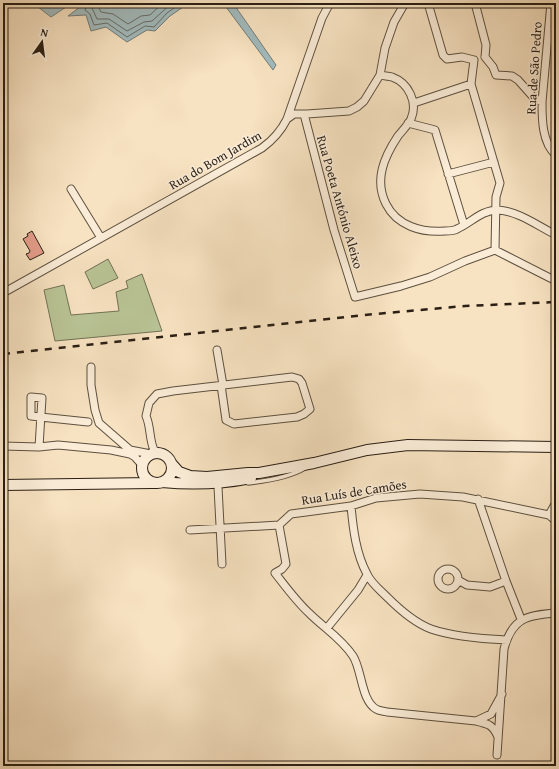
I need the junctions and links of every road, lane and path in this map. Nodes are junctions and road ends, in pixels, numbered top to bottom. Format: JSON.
{"nodes":[{"id":1,"x":330,"y":3,"type":"edge"},
{"id":2,"x":405,"y":3,"type":"edge"},
{"id":3,"x":428,"y":3,"type":"edge"},
{"id":4,"x":475,"y":3,"type":"edge"},
{"id":5,"x":551,"y":3,"type":"edge"},
{"id":6,"x":485,"y":57,"type":"junction"},
{"id":7,"x":474,"y":60,"type":"junction"},
{"id":8,"x":382,"y":62,"type":"junction"},
{"id":9,"x":380,"y":75,"type":"junction"},
{"id":10,"x":392,"y":77,"type":"junction"},
{"id":11,"x":470,"y":84,"type":"junction"},
{"id":12,"x":542,"y":102,"type":"junction"},
{"id":13,"x":414,"y":103,"type":"junction"},
{"id":14,"x":304,"y":114,"type":"junction"},
{"id":15,"x":287,"y":119,"type":"junction"},
{"id":16,"x":408,"y":123,"type":"junction"},
{"id":17,"x":556,"y":155,"type":"edge"},
{"id":18,"x":494,"y":162,"type":"junction"},
{"id":19,"x":448,"y":174,"type":"junction"},
{"id":20,"x":71,"y":188,"type":"dead end"},
{"id":21,"x":496,"y":210,"type":"junction"},
{"id":22,"x":464,"y":225,"type":"junction"},
{"id":23,"x":556,"y":235,"type":"edge"},
{"id":24,"x":101,"y":238,"type":"junction"},
{"id":25,"x":495,"y":250,"type":"junction"},
{"id":26,"x":556,"y":281,"type":"edge"},
{"id":27,"x":3,"y":293,"type":"edge"},
{"id":28,"x":217,"y":350,"type":"dead end"},
{"id":29,"x":91,"y":367,"type":"dead end"},
{"id":30,"x":222,"y":385,"type":"junction"},
{"id":31,"x":146,"y":416,"type":"junction"},
{"id":32,"x":88,"y":422,"type":"dead end"},
{"id":33,"x":119,"y":442,"type":"junction"},
{"id":34,"x":3,"y":446,"type":"edge"},
{"id":35,"x":39,"y":447,"type":"junction"},
{"id":36,"x":556,"y":447,"type":"edge"},
{"id":37,"x":111,"y":450,"type":"junction"},
{"id":38,"x":147,"y":453,"type":"junction"},
{"id":39,"x":130,"y":454,"type":"junction"},
{"id":40,"x":162,"y":454,"type":"junction"},
{"id":41,"x":171,"y":462,"type":"junction"},
{"id":42,"x":314,"y":463,"type":"junction"},
{"id":43,"x":141,"y":466,"type":"junction"},
{"id":44,"x":162,"y":482,"type":"junction"},
{"id":45,"x":152,"y":483,"type":"junction"},
{"id":46,"x":65,"y":484,"type":"junction"},
{"id":47,"x":203,"y":484,"type":"junction"},
{"id":48,"x":3,"y":485,"type":"edge"},
{"id":49,"x":218,"y":487,"type":"junction"},
{"id":50,"x":478,"y":499,"type":"junction"},
{"id":51,"x":556,"y":504,"type":"edge"},
{"id":52,"x":351,"y":506,"type":"junction"},
{"id":53,"x":549,"y":515,"type":"junction"},
{"id":54,"x":556,"y":521,"type":"edge"},
{"id":55,"x":279,"y":525,"type":"junction"},
{"id":56,"x":190,"y":530,"type":"dead end"},
{"id":57,"x":220,"y":530,"type":"junction"},
{"id":58,"x":222,"y":564,"type":"dead end"},
{"id":59,"x":367,"y":575,"type":"junction"},
{"id":60,"x":458,"y":580,"type":"dead end"},
{"id":61,"x":506,"y":581,"type":"junction"},
{"id":62,"x":556,"y":613,"type":"edge"},
{"id":63,"x":521,"y":620,"type":"junction"},
{"id":64,"x":327,"y":628,"type":"junction"},
{"id":65,"x":507,"y":640,"type":"junction"},
{"id":66,"x":502,"y":694,"type":"junction"},
{"id":67,"x":476,"y":721,"type":"junction"},
{"id":68,"x":499,"y":738,"type":"junction"},
{"id":69,"x":497,"y":755,"type":"dead end"}],
"edges":[{"from":1,"to":15,"type":"street","name":"Rua do Bom Jardim"},
{"from":2,"to":8,"type":"street"},
{"from":3,"to":7,"type":"street"},
{"from":4,"to":6,"type":"street"},
{"from":5,"to":12,"type":"street","name":"Rua de São Pedro"},
{"from":6,"to":7,"type":"street"},
{"from":6,"to":12,"type":"street"},
{"from":7,"to":11,"type":"street"},
{"from":8,"to":9,"type":"street"},
{"from":8,"to":10,"type":"street"},
{"from":9,"to":10,"type":"street"},
{"from":9,"to":14,"type":"street"},
{"from":10,"to":13,"type":"street"},
{"from":11,"to":13,"type":"street"},
{"from":11,"to":18,"type":"street"},
{"from":12,"to":17,"type":"street","name":"Rua de São Pedro"},
{"from":13,"to":16,"type":"street"},
{"from":14,"to":15,"type":"street"},
{"from":14,"to":25,"type":"street","name":"Rua Poeta António Aleixo"},
{"from":15,"to":24,"type":"street","name":"Rua do Bom Jardim"},
{"from":16,"to":19,"type":"street"},
{"from":16,"to":22,"type":"street"},
{"from":18,"to":19,"type":"street"},
{"from":18,"to":21,"type":"street"},
{"from":19,"to":22,"type":"street"},
{"from":20,"to":24,"type":"street"},
{"from":21,"to":22,"type":"street"},
{"from":21,"to":23,"type":"street"},
{"from":21,"to":25,"type":"street"},
{"from":24,"to":27,"type":"street","name":"Rua do Bom Jardim"},
{"from":25,"to":26,"type":"street"},
{"from":28,"to":30,"type":"street"},
{"from":29,"to":33,"type":"street"},
{"from":30,"to":30,"type":"street"},
{"from":30,"to":31,"type":"street"},
{"from":31,"to":38,"type":"street"},
{"from":31,"to":40,"type":"street"},
{"from":32,"to":35,"type":"street"},
{"from":33,"to":37,"type":"street"},
{"from":33,"to":38,"type":"street"},
{"from":33,"to":39,"type":"street"},
{"from":34,"to":35,"type":"street"},
{"from":35,"to":37,"type":"street"},
{"from":36,"to":42,"type":"main road"},
{"from":37,"to":39,"type":"street"},
{"from":38,"to":40,"type":"main road"},
{"from":38,"to":43,"type":"main road"},
{"from":39,"to":43,"type":"street"},
{"from":40,"to":41,"type":"main road"},
{"from":41,"to":42,"type":"main road"},
{"from":41,"to":44,"type":"main road"},
{"from":42,"to":47,"type":"main road"},
{"from":42,"to":49,"type":"lane"},
{"from":43,"to":45,"type":"main road"},
{"from":43,"to":46,"type":"main road"},
{"from":44,"to":45,"type":"main road"},
{"from":44,"to":47,"type":"main road"},
{"from":45,"to":46,"type":"main road"},
{"from":46,"to":48,"type":"main road"},
{"from":47,"to":49,"type":"lane"},
{"from":49,"to":57,"type":"street"},
{"from":50,"to":52,"type":"street","name":"Rua Luís de Camões"},
{"from":50,"to":53,"type":"street","name":"Rua Luís de Camões"},
{"from":50,"to":61,"type":"street"},
{"from":51,"to":53,"type":"street"},
{"from":52,"to":55,"type":"street","name":"Rua Luís de Camões"},
{"from":52,"to":59,"type":"street"},
{"from":53,"to":54,"type":"street"},
{"from":55,"to":57,"type":"street"},
{"from":55,"to":64,"type":"street"},
{"from":56,"to":57,"type":"street"},
{"from":57,"to":58,"type":"street"},
{"from":59,"to":64,"type":"street"},
{"from":59,"to":65,"type":"street"},
{"from":60,"to":61,"type":"street"},
{"from":61,"to":63,"type":"street"},
{"from":62,"to":63,"type":"street"},
{"from":63,"to":65,"type":"street"},
{"from":64,"to":67,"type":"street"},
{"from":65,"to":66,"type":"street"},
{"from":66,"to":67,"type":"street"},
{"from":66,"to":68,"type":"street"},
{"from":67,"to":68,"type":"street"},
{"from":68,"to":69,"type":"street"}]}
